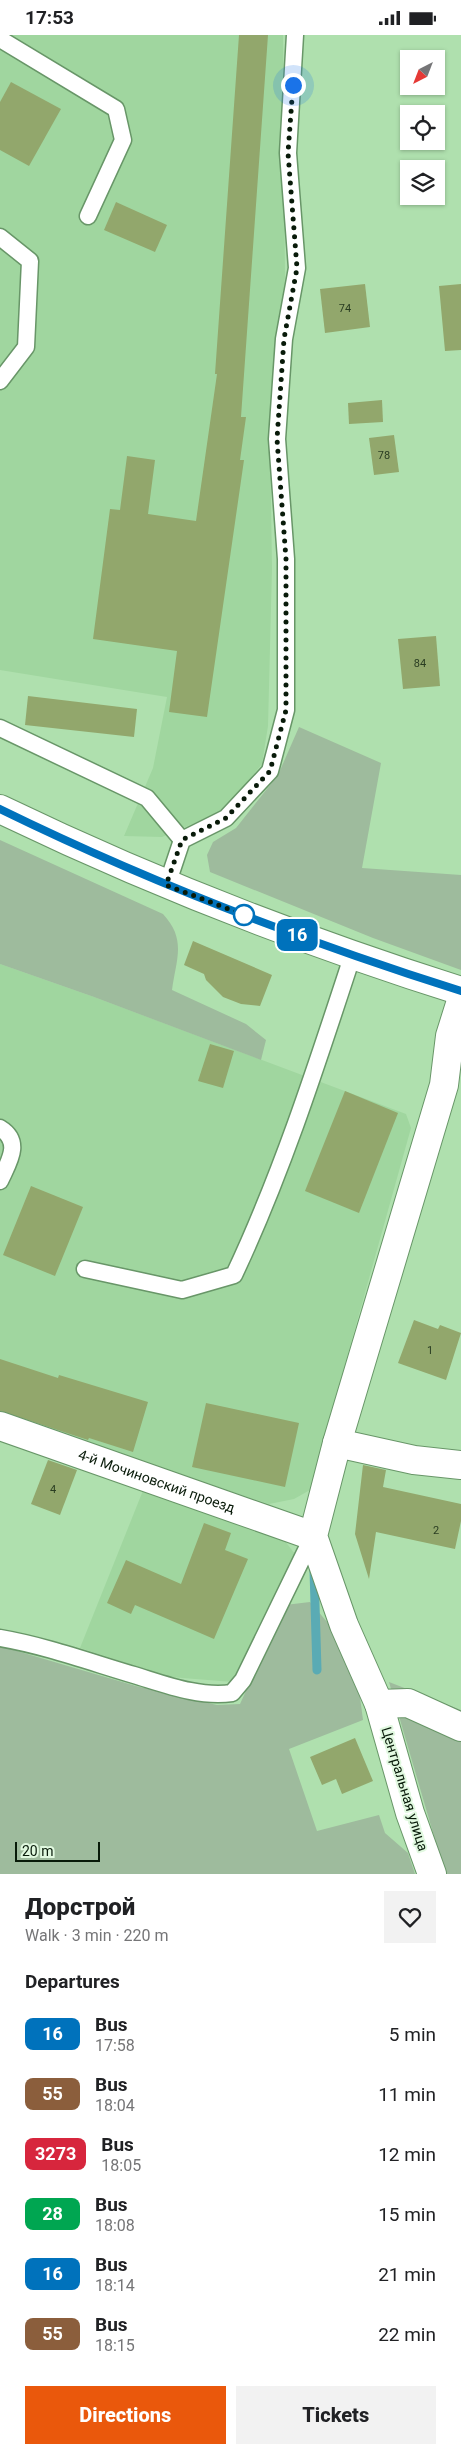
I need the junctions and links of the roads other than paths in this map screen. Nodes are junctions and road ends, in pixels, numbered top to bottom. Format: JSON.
{"nodes":[{"id":1,"x":295,"y":35,"type":"edge"},
{"id":2,"x":0,"y":39,"type":"edge"},
{"id":3,"x":88,"y":216,"type":"dead end"},
{"id":4,"x":0,"y":237,"type":"edge"},
{"id":5,"x":0,"y":381,"type":"edge"},
{"id":6,"x":0,"y":728,"type":"edge"},
{"id":7,"x":0,"y":809,"type":"edge"},
{"id":8,"x":182,"y":840,"type":"junction"},
{"id":9,"x":166,"y":885,"type":"junction"},
{"id":10,"x":352,"y":957,"type":"junction"},
{"id":11,"x":461,"y":991,"type":"edge"},
{"id":12,"x":461,"y":1001,"type":"edge"},
{"id":13,"x":452,"y":1085,"type":"edge"},
{"id":14,"x":0,"y":1128,"type":"edge"},
{"id":15,"x":0,"y":1181,"type":"edge"},
{"id":16,"x":85,"y":1269,"type":"dead end"},
{"id":17,"x":0,"y":1425,"type":"edge"},
{"id":18,"x":337,"y":1443,"type":"junction"},
{"id":19,"x":461,"y":1465,"type":"edge"},
{"id":20,"x":313,"y":1536,"type":"junction"},
{"id":21,"x":0,"y":1638,"type":"edge"},
{"id":22,"x":379,"y":1704,"type":"junction"},
{"id":23,"x":461,"y":1727,"type":"edge"},
{"id":24,"x":432,"y":1874,"type":"edge"}],
"edges":[{"from":1,"to":8,"type":"lane"},
{"from":2,"to":3,"type":"lane"},
{"from":4,"to":5,"type":"lane"},
{"from":6,"to":8,"type":"lane"},
{"from":7,"to":9,"type":"street"},
{"from":8,"to":9,"type":"lane"},
{"from":9,"to":10,"type":"street"},
{"from":10,"to":11,"type":"street"},
{"from":10,"to":16,"type":"lane"},
{"from":12,"to":13,"type":"street"},
{"from":13,"to":18,"type":"street"},
{"from":14,"to":15,"type":"lane"},
{"from":17,"to":20,"type":"street","name":"4-й Мочиновский проезд"},
{"from":18,"to":19,"type":"street"},
{"from":18,"to":20,"type":"street"},
{"from":20,"to":21,"type":"lane"},
{"from":20,"to":22,"type":"street","name":"Центральная улица"},
{"from":22,"to":23,"type":"street"},
{"from":22,"to":24,"type":"street","name":"Центральная улица"}]}
